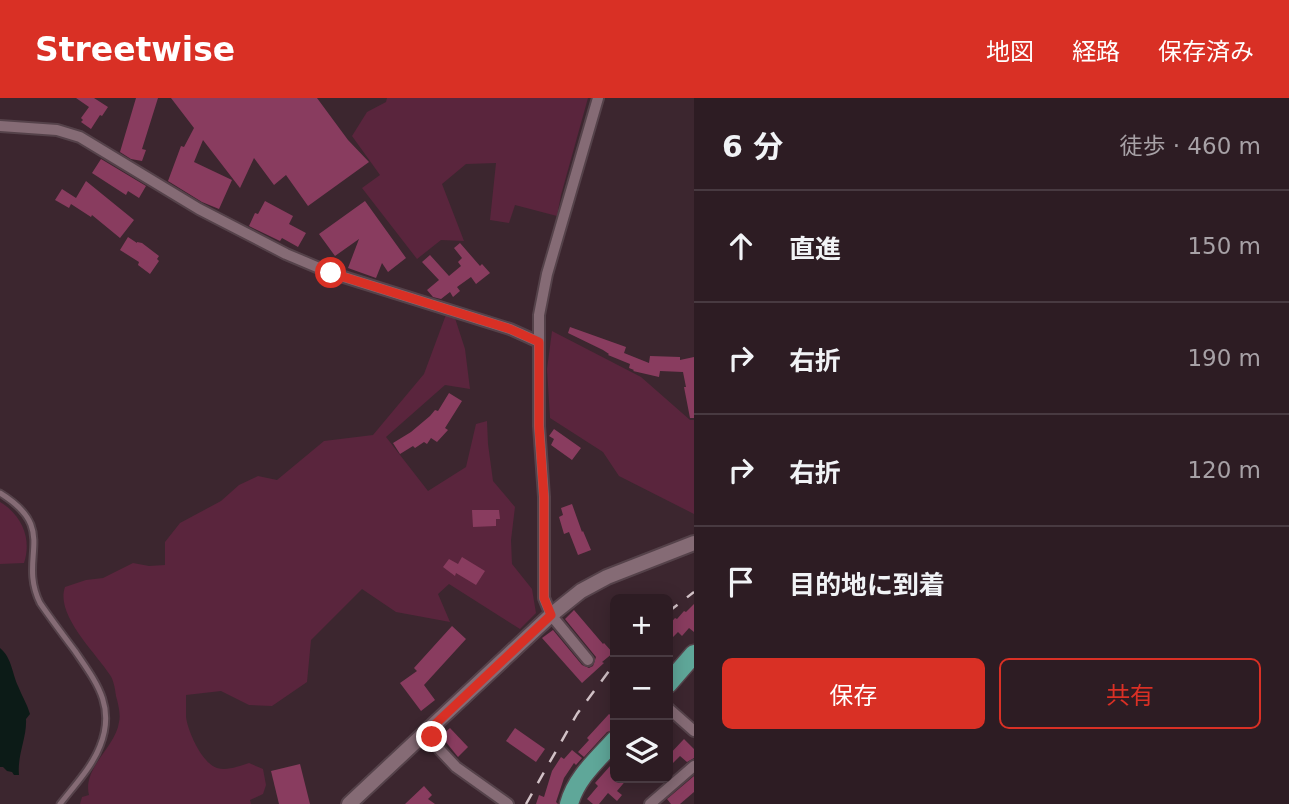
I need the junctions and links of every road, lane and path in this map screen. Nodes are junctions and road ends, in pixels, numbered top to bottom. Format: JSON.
{"nodes":[{"id":1,"x":598,"y":98,"type":"edge"},
{"id":2,"x":0,"y":126,"type":"edge"},
{"id":3,"x":22,"y":127,"type":"junction"},
{"id":4,"x":0,"y":132,"type":"edge"},
{"id":5,"x":539,"y":342,"type":"junction"},
{"id":6,"x":0,"y":493,"type":"edge"},
{"id":7,"x":694,"y":543,"type":"edge"},
{"id":8,"x":551,"y":615,"type":"junction"},
{"id":9,"x":694,"y":654,"type":"edge"},
{"id":10,"x":588,"y":660,"type":"dead end"},
{"id":11,"x":673,"y":678,"type":"edge"},
{"id":12,"x":673,"y":712,"type":"edge"},
{"id":13,"x":428,"y":731,"type":"junction"},
{"id":14,"x":694,"y":731,"type":"edge"},
{"id":15,"x":610,"y":745,"type":"edge"},
{"id":16,"x":694,"y":766,"type":"edge"},
{"id":17,"x":355,"y":802,"type":"edge"},
{"id":18,"x":60,"y":804,"type":"edge"},
{"id":19,"x":508,"y":804,"type":"edge"},
{"id":20,"x":569,"y":804,"type":"edge"},
{"id":21,"x":650,"y":804,"type":"edge"}],
"edges":[{"from":1,"to":5,"type":"street"},
{"from":2,"to":3,"type":"street"},
{"from":3,"to":4,"type":"street"},
{"from":3,"to":5,"type":"street"},
{"from":5,"to":8,"type":"street"},
{"from":6,"to":18,"type":"lane"},
{"from":7,"to":8,"type":"street"},
{"from":8,"to":10,"type":"street"},
{"from":8,"to":13,"type":"street"},
{"from":9,"to":11,"type":"main road"},
{"from":12,"to":14,"type":"street"},
{"from":13,"to":17,"type":"street"},
{"from":13,"to":19,"type":"street"},
{"from":15,"to":20,"type":"main road"},
{"from":16,"to":21,"type":"street"}]}
